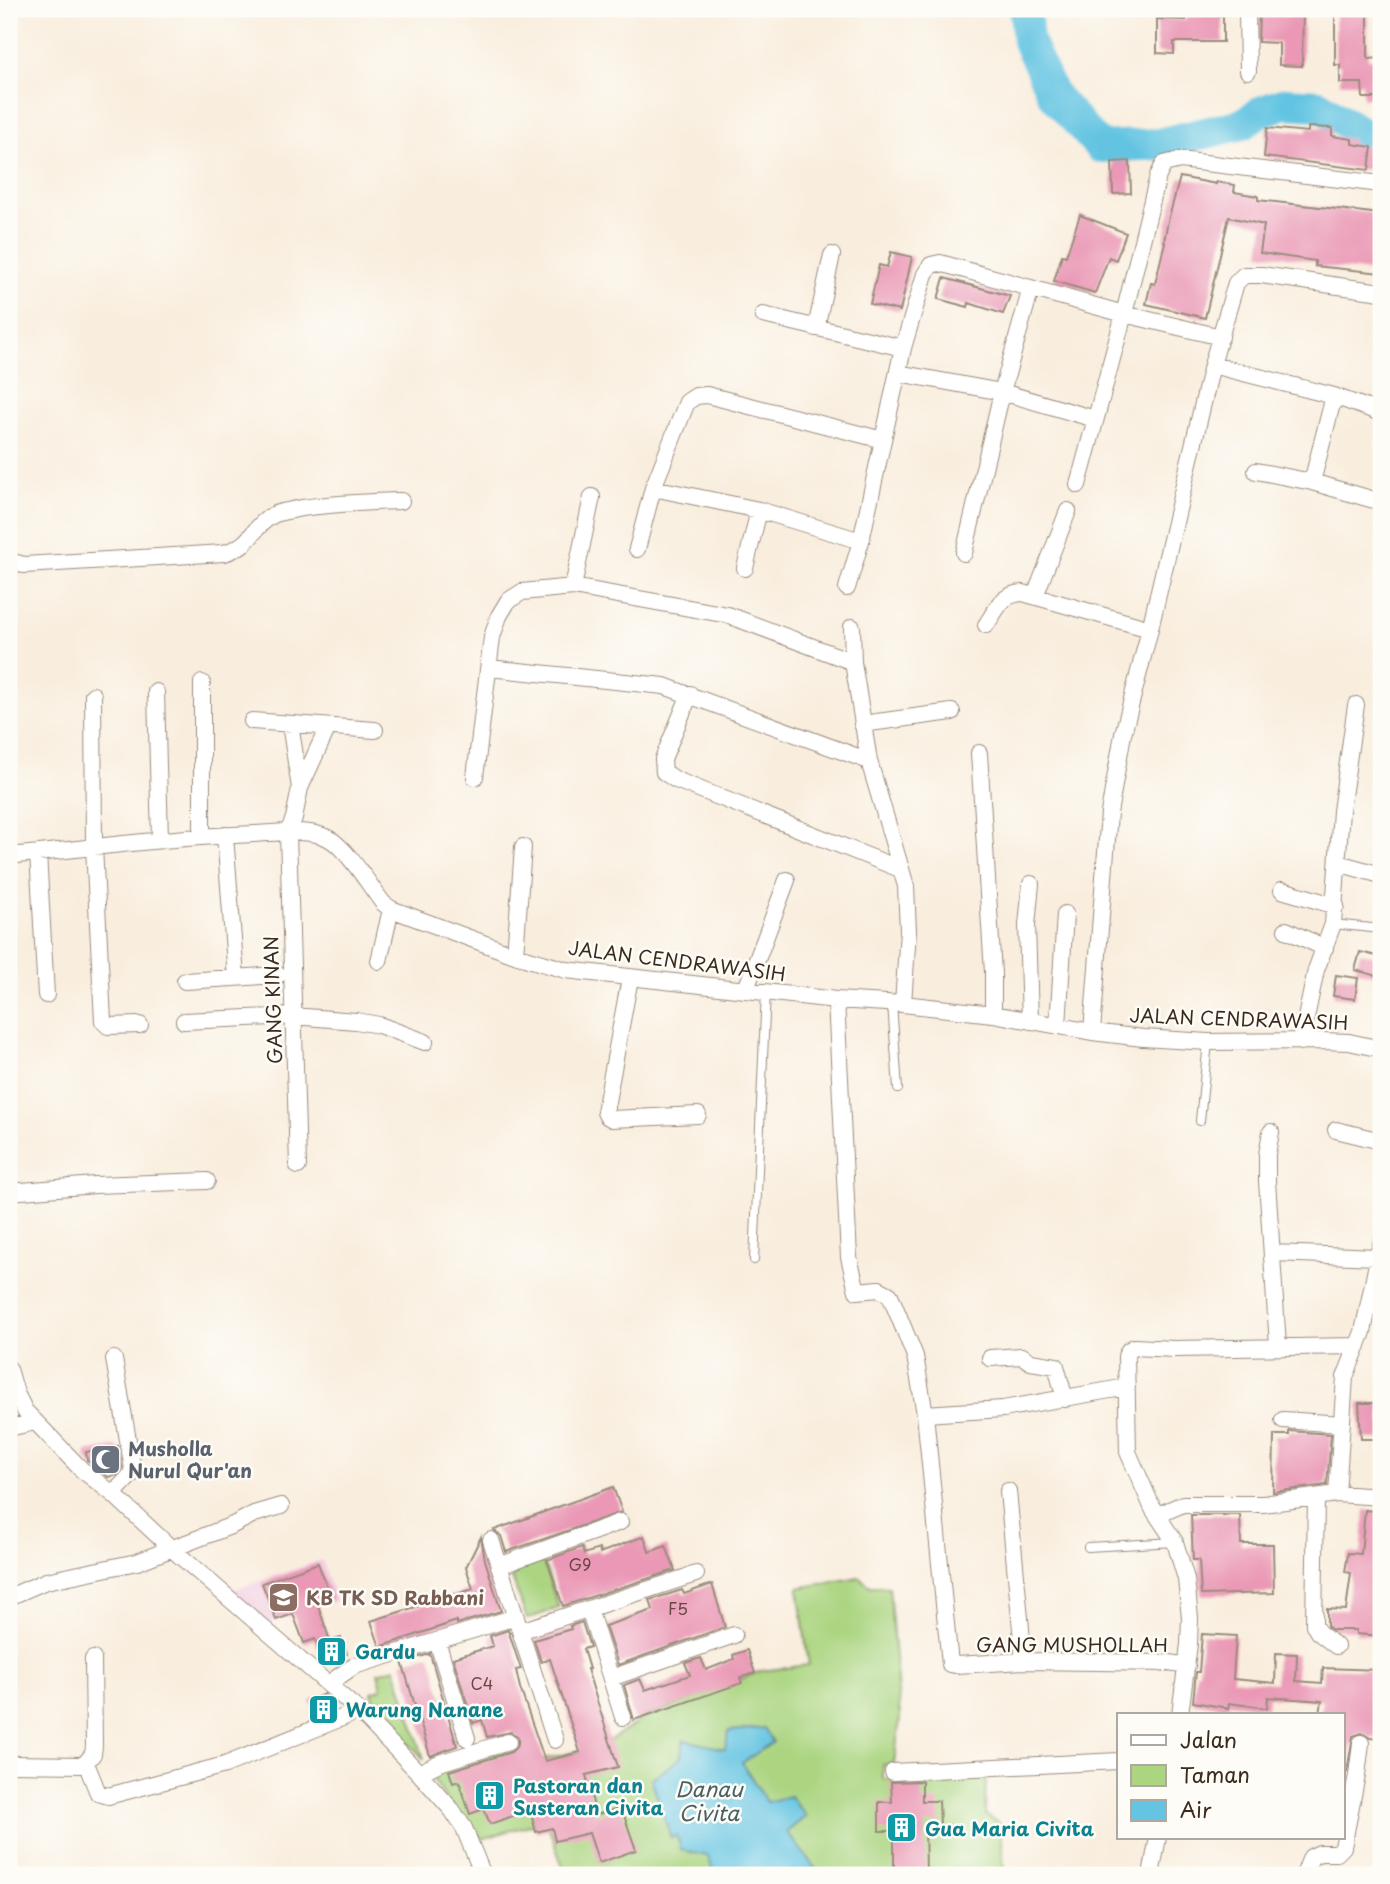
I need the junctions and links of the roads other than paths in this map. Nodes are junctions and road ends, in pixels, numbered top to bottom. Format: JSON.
{"nodes":[{"id":1,"x":1247,"y":9,"type":"edge"},
{"id":2,"x":1248,"y":71,"type":"dead end"},
{"id":3,"x":1381,"y":184,"type":"edge"},
{"id":4,"x":832,"y":255,"type":"dead end"},
{"id":5,"x":1031,"y":288,"type":"junction"},
{"id":6,"x":1381,"y":292,"type":"edge"},
{"id":7,"x":1124,"y":314,"type":"junction"},
{"id":8,"x":762,"y":315,"type":"dead end"},
{"id":9,"x":817,"y":328,"type":"junction"},
{"id":10,"x":1221,"y":337,"type":"junction"},
{"id":11,"x":903,"y":348,"type":"junction"},
{"id":12,"x":1212,"y":365,"type":"junction"},
{"id":13,"x":898,"y":373,"type":"junction"},
{"id":14,"x":1002,"y":393,"type":"junction"},
{"id":15,"x":1334,"y":396,"type":"junction"},
{"id":16,"x":1381,"y":413,"type":"edge"},
{"id":17,"x":1095,"y":419,"type":"junction"},
{"id":18,"x":883,"y":440,"type":"junction"},
{"id":19,"x":1256,"y":471,"type":"dead end"},
{"id":20,"x":1312,"y":482,"type":"junction"},
{"id":21,"x":1079,"y":485,"type":"dead end"},
{"id":22,"x":653,"y":488,"type":"junction"},
{"id":23,"x":592,"y":496,"type":"dead end"},
{"id":24,"x":401,"y":501,"type":"dead end"},
{"id":25,"x":1381,"y":502,"type":"edge"},
{"id":26,"x":759,"y":510,"type":"junction"},
{"id":27,"x":1068,"y":511,"type":"dead end"},
{"id":28,"x":861,"y":541,"type":"junction"},
{"id":29,"x":637,"y":549,"type":"dead end"},
{"id":30,"x":964,"y":553,"type":"dead end"},
{"id":31,"x":9,"y":561,"type":"edge"},
{"id":32,"x":745,"y":568,"type":"dead end"},
{"id":33,"x":573,"y":587,"type":"junction"},
{"id":34,"x":847,"y":588,"type":"dead end"},
{"id":35,"x":1035,"y":596,"type":"junction"},
{"id":36,"x":986,"y":625,"type":"dead end"},
{"id":37,"x":852,"y":627,"type":"dead end"},
{"id":38,"x":1150,"y":629,"type":"junction"},
{"id":39,"x":853,"y":662,"type":"junction"},
{"id":40,"x":489,"y":668,"type":"junction"},
{"id":41,"x":202,"y":683,"type":"dead end"},
{"id":42,"x":156,"y":692,"type":"dead end"},
{"id":43,"x":690,"y":694,"type":"junction"},
{"id":44,"x":93,"y":695,"type":"dead end"},
{"id":45,"x":1356,"y":705,"type":"dead end"},
{"id":46,"x":952,"y":712,"type":"dead end"},
{"id":47,"x":252,"y":721,"type":"dead end"},
{"id":48,"x":290,"y":724,"type":"junction"},
{"id":49,"x":862,"y":724,"type":"junction"},
{"id":50,"x":328,"y":727,"type":"junction"},
{"id":51,"x":375,"y":730,"type":"dead end"},
{"id":52,"x":979,"y":753,"type":"dead end"},
{"id":53,"x":869,"y":761,"type":"junction"},
{"id":54,"x":475,"y":777,"type":"dead end"},
{"id":55,"x":300,"y":788,"type":"junction"},
{"id":56,"x":288,"y":833,"type":"junction"},
{"id":57,"x":225,"y":835,"type":"junction"},
{"id":58,"x":202,"y":836,"type":"junction"},
{"id":59,"x":160,"y":839,"type":"junction"},
{"id":60,"x":94,"y":847,"type":"junction"},
{"id":61,"x":523,"y":847,"type":"dead end"},
{"id":62,"x":38,"y":853,"type":"junction"},
{"id":63,"x":9,"y":856,"type":"edge"},
{"id":64,"x":1338,"y":863,"type":"junction"},
{"id":65,"x":900,"y":869,"type":"junction"},
{"id":66,"x":1381,"y":875,"type":"edge"},
{"id":67,"x":787,"y":880,"type":"dead end"},
{"id":68,"x":1031,"y":884,"type":"dead end"},
{"id":69,"x":1282,"y":890,"type":"dead end"},
{"id":70,"x":1336,"y":906,"type":"junction"},
{"id":71,"x":391,"y":909,"type":"junction"},
{"id":72,"x":1065,"y":914,"type":"dead end"},
{"id":73,"x":1333,"y":924,"type":"junction"},
{"id":74,"x":1381,"y":929,"type":"edge"},
{"id":75,"x":1286,"y":930,"type":"dead end"},
{"id":76,"x":1325,"y":948,"type":"junction"},
{"id":77,"x":515,"y":955,"type":"junction"},
{"id":78,"x":379,"y":961,"type":"dead end"},
{"id":79,"x":278,"y":975,"type":"dead end"},
{"id":80,"x":236,"y":978,"type":"junction"},
{"id":81,"x":630,"y":978,"type":"junction"},
{"id":82,"x":185,"y":981,"type":"dead end"},
{"id":83,"x":746,"y":989,"type":"junction"},
{"id":84,"x":766,"y":991,"type":"junction"},
{"id":85,"x":46,"y":995,"type":"dead end"},
{"id":86,"x":836,"y":1000,"type":"junction"},
{"id":87,"x":898,"y":1003,"type":"junction"},
{"id":88,"x":993,"y":1014,"type":"junction"},
{"id":89,"x":293,"y":1017,"type":"junction"},
{"id":90,"x":184,"y":1021,"type":"dead end"},
{"id":91,"x":1030,"y":1021,"type":"junction"},
{"id":92,"x":140,"y":1025,"type":"dead end"},
{"id":93,"x":1058,"y":1026,"type":"junction"},
{"id":94,"x":1092,"y":1032,"type":"junction"},
{"id":95,"x":425,"y":1042,"type":"dead end"},
{"id":96,"x":1208,"y":1042,"type":"junction"},
{"id":97,"x":1301,"y":1042,"type":"junction"},
{"id":98,"x":1381,"y":1049,"type":"edge"},
{"id":99,"x":898,"y":1089,"type":"dead end"},
{"id":100,"x":698,"y":1115,"type":"dead end"},
{"id":101,"x":1200,"y":1121,"type":"dead end"},
{"id":102,"x":1336,"y":1130,"type":"dead end"},
{"id":103,"x":1271,"y":1132,"type":"dead end"},
{"id":104,"x":1381,"y":1141,"type":"edge"},
{"id":105,"x":298,"y":1166,"type":"dead end"},
{"id":106,"x":206,"y":1181,"type":"dead end"},
{"id":107,"x":9,"y":1192,"type":"edge"},
{"id":108,"x":1380,"y":1250,"type":"edge"},
{"id":109,"x":1272,"y":1253,"type":"junction"},
{"id":110,"x":754,"y":1260,"type":"dead end"},
{"id":111,"x":1376,"y":1299,"type":"edge"},
{"id":112,"x":1278,"y":1346,"type":"junction"},
{"id":113,"x":1358,"y":1346,"type":"junction"},
{"id":114,"x":990,"y":1358,"type":"dead end"},
{"id":115,"x":114,"y":1359,"type":"dead end"},
{"id":116,"x":9,"y":1369,"type":"edge"},
{"id":117,"x":1127,"y":1387,"type":"junction"},
{"id":118,"x":1065,"y":1399,"type":"junction"},
{"id":119,"x":925,"y":1414,"type":"junction"},
{"id":120,"x":1283,"y":1420,"type":"dead end"},
{"id":121,"x":35,"y":1422,"type":"junction"},
{"id":122,"x":1342,"y":1424,"type":"junction"},
{"id":123,"x":9,"y":1428,"type":"edge"},
{"id":124,"x":1008,"y":1491,"type":"dead end"},
{"id":125,"x":113,"y":1494,"type":"junction"},
{"id":126,"x":1337,"y":1494,"type":"junction"},
{"id":127,"x":1316,"y":1497,"type":"junction"},
{"id":128,"x":1381,"y":1497,"type":"edge"},
{"id":129,"x":281,"y":1506,"type":"dead end"},
{"id":130,"x":1158,"y":1515,"type":"junction"},
{"id":131,"x":620,"y":1522,"type":"dead end"},
{"id":132,"x":491,"y":1540,"type":"dead end"},
{"id":133,"x":1175,"y":1542,"type":"junction"},
{"id":134,"x":1088,"y":1547,"type":"dead end"},
{"id":135,"x":172,"y":1549,"type":"junction"},
{"id":136,"x":499,"y":1566,"type":"junction"},
{"id":137,"x":696,"y":1574,"type":"dead end"},
{"id":138,"x":9,"y":1597,"type":"edge"},
{"id":139,"x":589,"y":1609,"type":"junction"},
{"id":140,"x":518,"y":1624,"type":"junction"},
{"id":141,"x":734,"y":1635,"type":"dead end"},
{"id":142,"x":436,"y":1641,"type":"junction"},
{"id":143,"x":1336,"y":1646,"type":"dead end"},
{"id":144,"x":93,"y":1659,"type":"dead end"},
{"id":145,"x":1024,"y":1661,"type":"junction"},
{"id":146,"x":1187,"y":1666,"type":"junction"},
{"id":147,"x":611,"y":1678,"type":"junction"},
{"id":148,"x":328,"y":1684,"type":"junction"},
{"id":149,"x":359,"y":1711,"type":"junction"},
{"id":150,"x":1180,"y":1713,"type":"edge"},
{"id":151,"x":623,"y":1717,"type":"dead end"},
{"id":152,"x":467,"y":1738,"type":"dead end"},
{"id":153,"x":555,"y":1740,"type":"dead end"},
{"id":154,"x":508,"y":1742,"type":"dead end"},
{"id":155,"x":1361,"y":1743,"type":"dead end"},
{"id":156,"x":1117,"y":1761,"type":"edge"},
{"id":157,"x":9,"y":1763,"type":"edge"},
{"id":158,"x":84,"y":1765,"type":"junction"},
{"id":159,"x":893,"y":1772,"type":"dead end"},
{"id":160,"x":419,"y":1773,"type":"junction"},
{"id":161,"x":1350,"y":1775,"type":"edge"},
{"id":162,"x":1344,"y":1837,"type":"edge"},
{"id":163,"x":1158,"y":1839,"type":"edge"},
{"id":164,"x":1344,"y":1839,"type":"edge"},
{"id":165,"x":482,"y":1875,"type":"edge"},
{"id":166,"x":1151,"y":1875,"type":"edge"},
{"id":167,"x":1304,"y":1875,"type":"edge"}],
"edges":[{"from":1,"to":2,"type":"street"},
{"from":3,"to":7,"type":"street"},
{"from":4,"to":9,"type":"street"},
{"from":5,"to":7,"type":"street"},
{"from":5,"to":11,"type":"street"},
{"from":5,"to":14,"type":"street"},
{"from":6,"to":10,"type":"street"},
{"from":7,"to":10,"type":"street"},
{"from":7,"to":17,"type":"street"},
{"from":8,"to":9,"type":"street"},
{"from":9,"to":11,"type":"street"},
{"from":10,"to":12,"type":"street"},
{"from":11,"to":13,"type":"street"},
{"from":12,"to":15,"type":"street"},
{"from":12,"to":38,"type":"street"},
{"from":13,"to":14,"type":"street"},
{"from":13,"to":18,"type":"street"},
{"from":14,"to":17,"type":"street"},
{"from":14,"to":30,"type":"street"},
{"from":15,"to":16,"type":"street"},
{"from":15,"to":20,"type":"street"},
{"from":17,"to":21,"type":"street"},
{"from":18,"to":22,"type":"street"},
{"from":18,"to":28,"type":"street"},
{"from":19,"to":20,"type":"street"},
{"from":20,"to":25,"type":"street"},
{"from":22,"to":26,"type":"street"},
{"from":22,"to":29,"type":"street"},
{"from":23,"to":33,"type":"street"},
{"from":24,"to":31,"type":"street"},
{"from":26,"to":28,"type":"street"},
{"from":26,"to":32,"type":"street"},
{"from":27,"to":35,"type":"street"},
{"from":28,"to":34,"type":"street"},
{"from":33,"to":39,"type":"street"},
{"from":33,"to":40,"type":"street"},
{"from":35,"to":36,"type":"street"},
{"from":35,"to":38,"type":"street"},
{"from":37,"to":39,"type":"street"},
{"from":38,"to":94,"type":"street"},
{"from":39,"to":49,"type":"street"},
{"from":40,"to":43,"type":"street"},
{"from":40,"to":54,"type":"street"},
{"from":41,"to":58,"type":"street"},
{"from":42,"to":59,"type":"street"},
{"from":43,"to":53,"type":"street"},
{"from":43,"to":65,"type":"street"},
{"from":44,"to":60,"type":"street"},
{"from":45,"to":64,"type":"street"},
{"from":46,"to":49,"type":"street"},
{"from":47,"to":48,"type":"street"},
{"from":48,"to":50,"type":"street"},
{"from":48,"to":55,"type":"street"},
{"from":49,"to":53,"type":"street"},
{"from":50,"to":51,"type":"street"},
{"from":50,"to":55,"type":"street"},
{"from":52,"to":88,"type":"street"},
{"from":53,"to":65,"type":"street"},
{"from":55,"to":56,"type":"street","name":"GANG KINAN"},
{"from":56,"to":57,"type":"street","name":"JALAN CENDRAWASIH"},
{"from":56,"to":71,"type":"street","name":"JALAN CENDRAWASIH"},
{"from":56,"to":89,"type":"street","name":"GANG KINAN"},
{"from":57,"to":58,"type":"street","name":"JALAN CENDRAWASIH"},
{"from":57,"to":80,"type":"street"},
{"from":58,"to":59,"type":"street","name":"JALAN CENDRAWASIH"},
{"from":59,"to":60,"type":"street","name":"JALAN CENDRAWASIH"},
{"from":60,"to":62,"type":"street","name":"JALAN CENDRAWASIH"},
{"from":60,"to":92,"type":"street"},
{"from":61,"to":77,"type":"street"},
{"from":62,"to":63,"type":"street","name":"JALAN CENDRAWASIH"},
{"from":62,"to":85,"type":"street"},
{"from":64,"to":66,"type":"street"},
{"from":64,"to":70,"type":"street"},
{"from":65,"to":87,"type":"street"},
{"from":67,"to":83,"type":"street"},
{"from":68,"to":91,"type":"street"},
{"from":69,"to":70,"type":"street"},
{"from":70,"to":73,"type":"street"},
{"from":71,"to":77,"type":"street","name":"JALAN CENDRAWASIH"},
{"from":71,"to":78,"type":"street"},
{"from":72,"to":93,"type":"street"},
{"from":73,"to":74,"type":"lane"},
{"from":73,"to":76,"type":"street"},
{"from":75,"to":76,"type":"street"},
{"from":76,"to":97,"type":"street"},
{"from":77,"to":81,"type":"street","name":"JALAN CENDRAWASIH"},
{"from":79,"to":80,"type":"street"},
{"from":80,"to":82,"type":"street"},
{"from":81,"to":83,"type":"street","name":"JALAN CENDRAWASIH"},
{"from":81,"to":100,"type":"street"},
{"from":83,"to":84,"type":"street","name":"JALAN CENDRAWASIH"},
{"from":84,"to":86,"type":"street","name":"JALAN CENDRAWASIH"},
{"from":84,"to":110,"type":"lane"},
{"from":86,"to":87,"type":"street","name":"JALAN CENDRAWASIH"},
{"from":86,"to":119,"type":"street"},
{"from":87,"to":88,"type":"street","name":"JALAN CENDRAWASIH"},
{"from":87,"to":99,"type":"lane"},
{"from":88,"to":91,"type":"street","name":"JALAN CENDRAWASIH"},
{"from":89,"to":90,"type":"street"},
{"from":89,"to":95,"type":"street"},
{"from":89,"to":105,"type":"street","name":"GANG KINAN"},
{"from":91,"to":93,"type":"street","name":"JALAN CENDRAWASIH"},
{"from":93,"to":94,"type":"street","name":"JALAN CENDRAWASIH"},
{"from":94,"to":96,"type":"street","name":"JALAN CENDRAWASIH"},
{"from":96,"to":97,"type":"street","name":"JALAN CENDRAWASIH"},
{"from":96,"to":101,"type":"lane"},
{"from":97,"to":98,"type":"street","name":"JALAN CENDRAWASIH"},
{"from":102,"to":104,"type":"street"},
{"from":103,"to":109,"type":"street"},
{"from":106,"to":107,"type":"street"},
{"from":108,"to":109,"type":"street"},
{"from":108,"to":111,"type":"street"},
{"from":109,"to":112,"type":"street"},
{"from":111,"to":113,"type":"street"},
{"from":112,"to":113,"type":"street"},
{"from":112,"to":117,"type":"street"},
{"from":113,"to":122,"type":"street"},
{"from":114,"to":118,"type":"street"},
{"from":115,"to":125,"type":"street"},
{"from":116,"to":121,"type":"street"},
{"from":117,"to":118,"type":"street"},
{"from":117,"to":130,"type":"street"},
{"from":118,"to":119,"type":"street"},
{"from":119,"to":145,"type":"street","name":"GANG MUSHOLLAH"},
{"from":120,"to":122,"type":"street"},
{"from":121,"to":123,"type":"street"},
{"from":121,"to":125,"type":"street"},
{"from":122,"to":126,"type":"street"},
{"from":124,"to":145,"type":"street"},
{"from":125,"to":135,"type":"street"},
{"from":126,"to":127,"type":"street"},
{"from":126,"to":128,"type":"street"},
{"from":127,"to":130,"type":"street"},
{"from":127,"to":143,"type":"street"},
{"from":129,"to":135,"type":"street"},
{"from":130,"to":133,"type":"street"},
{"from":131,"to":136,"type":"street"},
{"from":132,"to":136,"type":"street"},
{"from":133,"to":134,"type":"lane"},
{"from":133,"to":146,"type":"street"},
{"from":135,"to":138,"type":"street"},
{"from":135,"to":148,"type":"street"},
{"from":136,"to":140,"type":"street"},
{"from":137,"to":139,"type":"street"},
{"from":139,"to":140,"type":"street"},
{"from":139,"to":147,"type":"street"},
{"from":140,"to":142,"type":"street"},
{"from":140,"to":153,"type":"street"},
{"from":141,"to":147,"type":"street"},
{"from":142,"to":148,"type":"street"},
{"from":142,"to":152,"type":"street"},
{"from":144,"to":158,"type":"street"},
{"from":145,"to":146,"type":"street","name":"GANG MUSHOLLAH"},
{"from":146,"to":150,"type":"street"},
{"from":147,"to":151,"type":"street"},
{"from":148,"to":149,"type":"street"},
{"from":149,"to":158,"type":"street"},
{"from":149,"to":160,"type":"street"},
{"from":154,"to":160,"type":"street"},
{"from":155,"to":161,"type":"street"},
{"from":156,"to":159,"type":"street"},
{"from":157,"to":158,"type":"street"},
{"from":160,"to":165,"type":"street"},
{"from":161,"to":162,"type":"street"},
{"from":163,"to":166,"type":"street"},
{"from":164,"to":167,"type":"street"}]}
